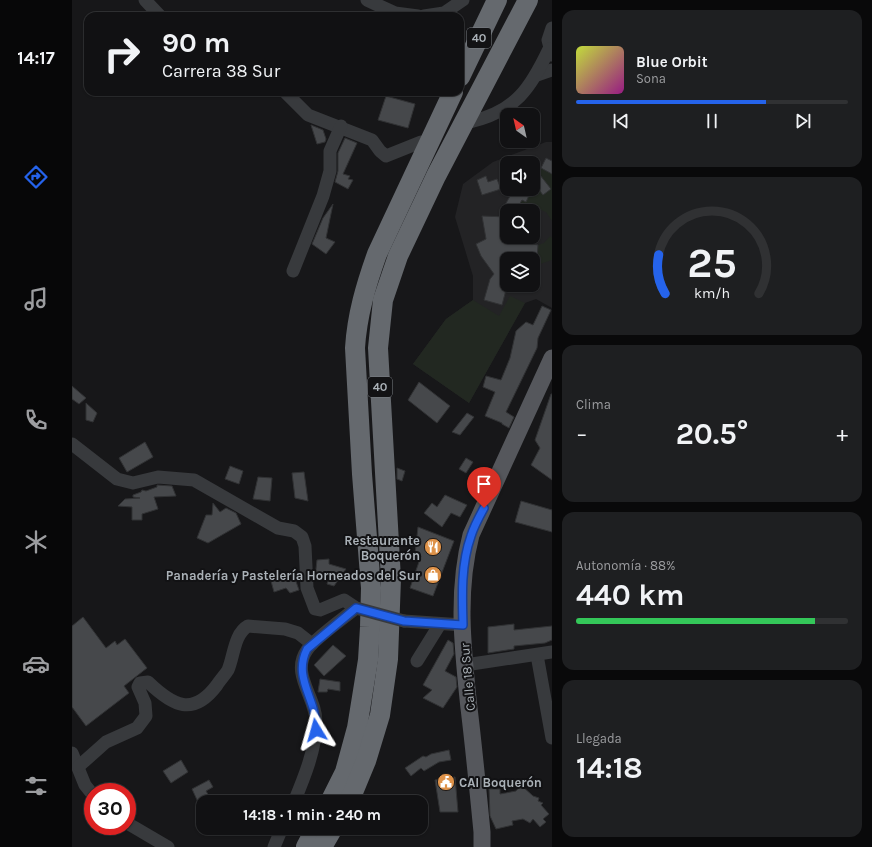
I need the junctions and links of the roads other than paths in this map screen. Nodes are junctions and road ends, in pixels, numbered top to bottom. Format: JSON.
{"nodes":[{"id":1,"x":145,"y":0,"type":"edge"},
{"id":2,"x":367,"y":0,"type":"edge"},
{"id":3,"x":463,"y":0,"type":"edge"},
{"id":4,"x":497,"y":0,"type":"edge"},
{"id":5,"x":528,"y":0,"type":"edge"},
{"id":6,"x":156,"y":12,"type":"edge"},
{"id":7,"x":393,"y":12,"type":"edge"},
{"id":8,"x":445,"y":12,"type":"edge"},
{"id":9,"x":552,"y":28,"type":"edge"},
{"id":10,"x":551,"y":52,"type":"edge"},
{"id":11,"x":464,"y":69,"type":"edge"},
{"id":12,"x":552,"y":70,"type":"edge"},
{"id":13,"x":537,"y":76,"type":"junction"},
{"id":14,"x":289,"y":96,"type":"edge"},
{"id":15,"x":451,"y":96,"type":"edge"},
{"id":16,"x":326,"y":121,"type":"junction"},
{"id":17,"x":470,"y":122,"type":"dead end"},
{"id":18,"x":341,"y":126,"type":"junction"},
{"id":19,"x":420,"y":142,"type":"dead end"},
{"id":20,"x":333,"y":144,"type":"junction"},
{"id":21,"x":293,"y":271,"type":"dead end"},
{"id":22,"x":552,"y":358,"type":"edge"},
{"id":23,"x":72,"y":444,"type":"edge"},
{"id":24,"x":356,"y":608,"type":"junction"},
{"id":25,"x":440,"y":624,"type":"junction"},
{"id":26,"x":463,"y":625,"type":"junction"},
{"id":27,"x":312,"y":644,"type":"junction"},
{"id":28,"x":552,"y":652,"type":"edge"},
{"id":29,"x":537,"y":655,"type":"junction"},
{"id":30,"x":417,"y":661,"type":"dead end"},
{"id":31,"x":465,"y":665,"type":"junction"},
{"id":32,"x":552,"y":738,"type":"edge"},
{"id":33,"x":72,"y":753,"type":"edge"},
{"id":34,"x":79,"y":766,"type":"junction"},
{"id":35,"x":84,"y":783,"type":"edge"},
{"id":36,"x":296,"y":795,"type":"edge"},
{"id":37,"x":334,"y":795,"type":"edge"},
{"id":38,"x":352,"y":795,"type":"edge"},
{"id":39,"x":136,"y":828,"type":"edge"},
{"id":40,"x":279,"y":835,"type":"edge"},
{"id":41,"x":312,"y":835,"type":"edge"},
{"id":42,"x":330,"y":835,"type":"edge"},
{"id":43,"x":168,"y":847,"type":"edge"},
{"id":44,"x":274,"y":847,"type":"edge"},
{"id":45,"x":306,"y":847,"type":"edge"},
{"id":46,"x":322,"y":847,"type":"edge"},
{"id":47,"x":482,"y":847,"type":"edge"}],
"edges":[{"from":1,"to":6,"type":"street"},
{"from":2,"to":7,"type":"street"},
{"from":3,"to":8,"type":"street"},
{"from":4,"to":11,"type":"highway","number":"40"},
{"from":5,"to":38,"type":"highway","number":"40"},
{"from":9,"to":10,"type":"street"},
{"from":10,"to":13,"type":"street"},
{"from":12,"to":13,"type":"street"},
{"from":13,"to":17,"type":"street"},
{"from":14,"to":16,"type":"street"},
{"from":15,"to":37,"type":"highway","number":"40"},
{"from":16,"to":18,"type":"street"},
{"from":16,"to":20,"type":"street"},
{"from":18,"to":19,"type":"street"},
{"from":18,"to":20,"type":"street"},
{"from":20,"to":21,"type":"street"},
{"from":22,"to":26,"type":"main road","name":"Calle 18 Sur"},
{"from":23,"to":24,"type":"street"},
{"from":24,"to":25,"type":"street","bridge":true},
{"from":24,"to":27,"type":"street"},
{"from":25,"to":26,"type":"street"},
{"from":25,"to":30,"type":"street"},
{"from":26,"to":31,"type":"main road","name":"Calle 18 Sur"},
{"from":27,"to":34,"type":"street"},
{"from":27,"to":36,"type":"street"},
{"from":28,"to":29,"type":"street"},
{"from":29,"to":31,"type":"street"},
{"from":29,"to":32,"type":"street"},
{"from":31,"to":47,"type":"main road","name":"Calle 18 Sur"},
{"from":33,"to":34,"type":"street"},
{"from":34,"to":35,"type":"street"},
{"from":39,"to":43,"type":"street"},
{"from":40,"to":44,"type":"street"},
{"from":41,"to":45,"type":"highway"},
{"from":42,"to":46,"type":"highway"}]}
